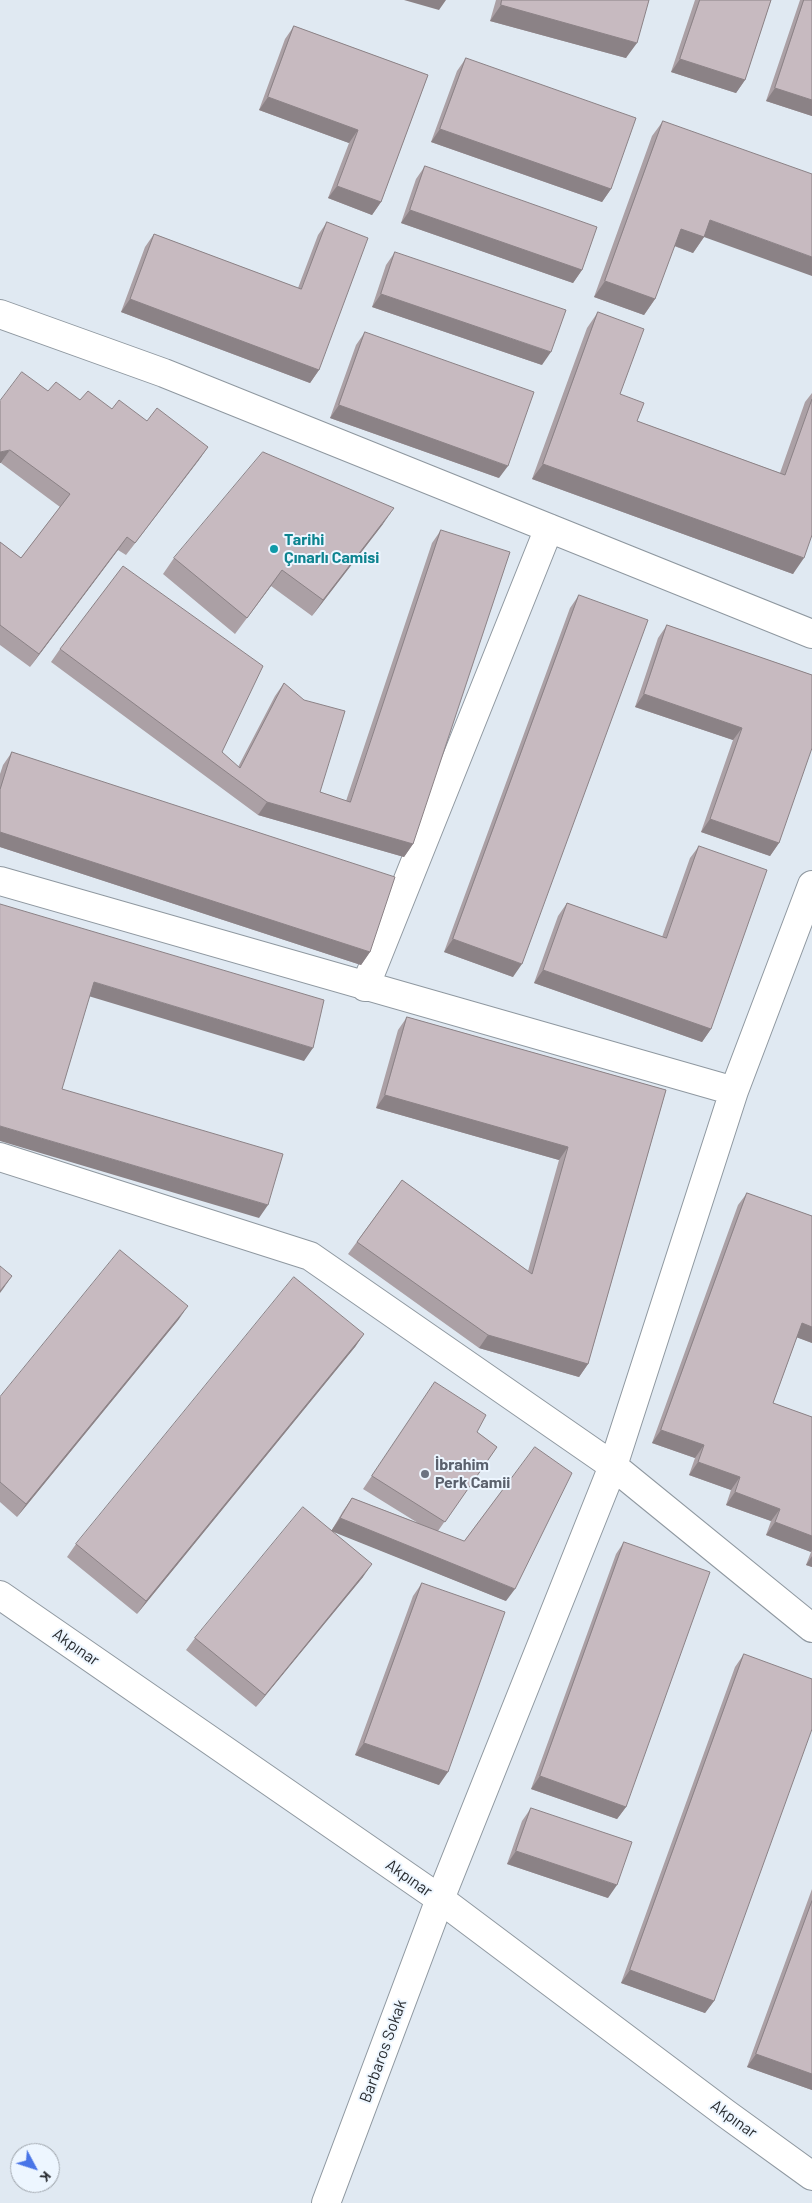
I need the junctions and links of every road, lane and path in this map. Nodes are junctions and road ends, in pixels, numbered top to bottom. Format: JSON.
{"nodes":[{"id":1,"x":3,"y":321,"type":"edge"},
{"id":2,"x":549,"y":528,"type":"junction"},
{"id":3,"x":812,"y":634,"type":"edge"},
{"id":4,"x":0,"y":881,"type":"edge"},
{"id":5,"x":812,"y":884,"type":"edge"},
{"id":6,"x":365,"y":987,"type":"junction"},
{"id":7,"x":734,"y":1091,"type":"junction"},
{"id":8,"x":0,"y":1157,"type":"edge"},
{"id":9,"x":613,"y":1466,"type":"junction"},
{"id":10,"x":0,"y":1595,"type":"edge"},
{"id":11,"x":812,"y":1628,"type":"edge"},
{"id":12,"x":440,"y":1899,"type":"junction"},
{"id":13,"x":811,"y":2173,"type":"edge"},
{"id":14,"x":326,"y":2203,"type":"edge"}],
"edges":[{"from":1,"to":2,"type":"street"},
{"from":2,"to":3,"type":"street"},
{"from":2,"to":6,"type":"street"},
{"from":4,"to":6,"type":"street"},
{"from":5,"to":7,"type":"street","name":"Barbaros Sokak"},
{"from":6,"to":7,"type":"street"},
{"from":7,"to":9,"type":"street","name":"Barbaros Sokak"},
{"from":8,"to":9,"type":"street"},
{"from":9,"to":11,"type":"street"},
{"from":9,"to":12,"type":"street","name":"Barbaros Sokak"},
{"from":10,"to":12,"type":"street","name":"Akpınar"},
{"from":12,"to":13,"type":"street","name":"Akpınar"},
{"from":12,"to":14,"type":"street","name":"Barbaros Sokak"}]}
